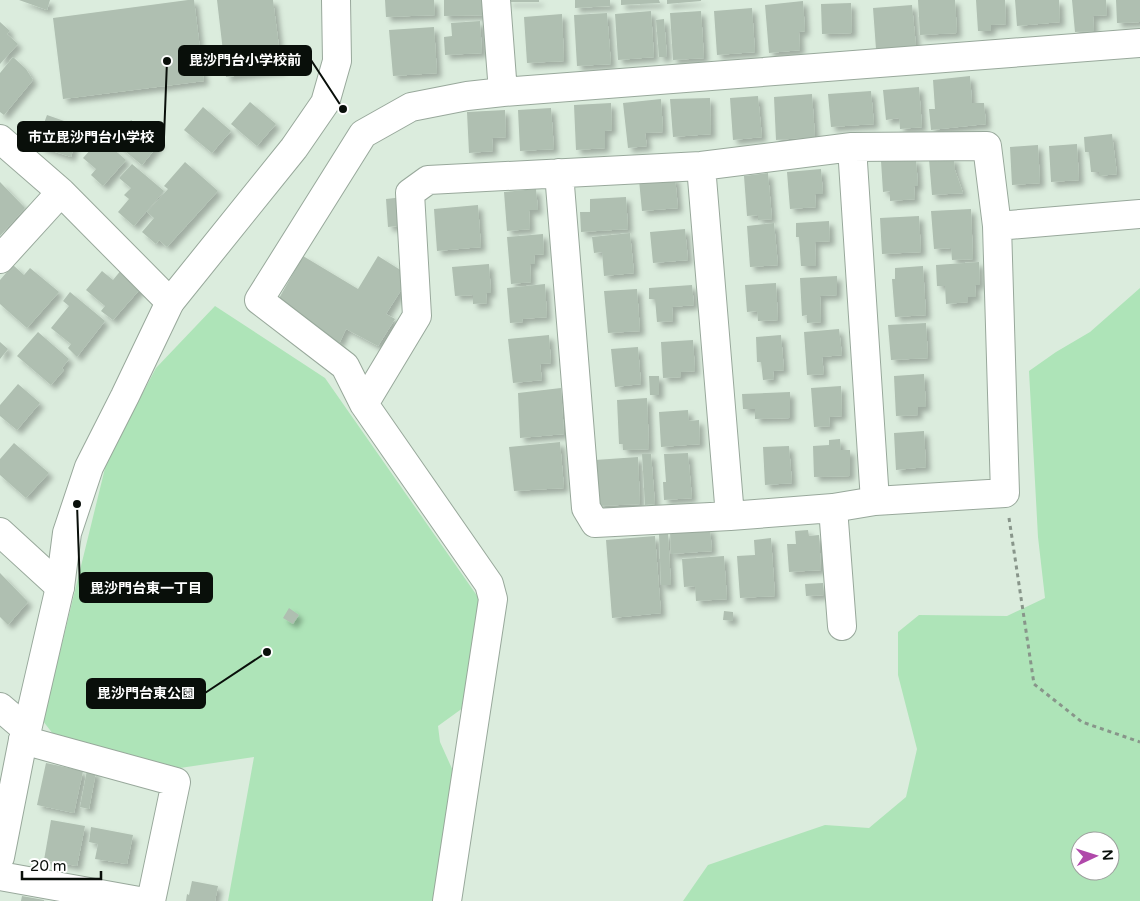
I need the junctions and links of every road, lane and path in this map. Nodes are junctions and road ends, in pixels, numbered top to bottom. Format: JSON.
{"nodes":[{"id":1,"x":336,"y":0,"type":"edge"},
{"id":2,"x":496,"y":0,"type":"edge"},
{"id":3,"x":1140,"y":43,"type":"edge"},
{"id":4,"x":503,"y":92,"type":"junction"},
{"id":5,"x":0,"y":139,"type":"edge"},
{"id":6,"x":852,"y":147,"type":"junction"},
{"id":7,"x":701,"y":166,"type":"junction"},
{"id":8,"x":559,"y":173,"type":"junction"},
{"id":9,"x":61,"y":192,"type":"junction"},
{"id":10,"x":1140,"y":214,"type":"edge"},
{"id":11,"x":997,"y":226,"type":"junction"},
{"id":12,"x":0,"y":259,"type":"edge"},
{"id":13,"x":170,"y":302,"type":"junction"},
{"id":14,"x":364,"y":404,"type":"junction"},
{"id":15,"x":1005,"y":492,"type":"junction"},
{"id":16,"x":875,"y":501,"type":"junction"},
{"id":17,"x":833,"y":508,"type":"junction"},
{"id":18,"x":730,"y":516,"type":"junction"},
{"id":19,"x":0,"y":532,"type":"edge"},
{"id":20,"x":60,"y":588,"type":"junction"},
{"id":21,"x":842,"y":626,"type":"dead end"},
{"id":22,"x":0,"y":707,"type":"edge"},
{"id":23,"x":25,"y":735,"type":"junction"},
{"id":24,"x":1140,"y":742,"type":"edge"},
{"id":25,"x":0,"y":857,"type":"edge"},
{"id":26,"x":0,"y":876,"type":"edge"},
{"id":27,"x":139,"y":901,"type":"edge"},
{"id":28,"x":152,"y":901,"type":"edge"},
{"id":29,"x":447,"y":901,"type":"edge"}],
"edges":[{"from":1,"to":13,"type":"street"},
{"from":2,"to":4,"type":"street"},
{"from":3,"to":4,"type":"street"},
{"from":4,"to":14,"type":"street"},
{"from":5,"to":9,"type":"street"},
{"from":6,"to":7,"type":"street"},
{"from":6,"to":11,"type":"street"},
{"from":6,"to":16,"type":"street"},
{"from":7,"to":8,"type":"street"},
{"from":7,"to":18,"type":"street"},
{"from":8,"to":14,"type":"street"},
{"from":8,"to":18,"type":"street"},
{"from":9,"to":12,"type":"street"},
{"from":9,"to":13,"type":"street"},
{"from":10,"to":11,"type":"street"},
{"from":11,"to":15,"type":"street"},
{"from":13,"to":20,"type":"street"},
{"from":14,"to":29,"type":"street"},
{"from":15,"to":16,"type":"street"},
{"from":15,"to":24,"type":"path"},
{"from":16,"to":17,"type":"street"},
{"from":17,"to":18,"type":"street"},
{"from":17,"to":21,"type":"street"},
{"from":19,"to":20,"type":"street"},
{"from":20,"to":23,"type":"street"},
{"from":22,"to":23,"type":"street"},
{"from":23,"to":25,"type":"street"},
{"from":23,"to":28,"type":"street"},
{"from":26,"to":27,"type":"street"}]}
